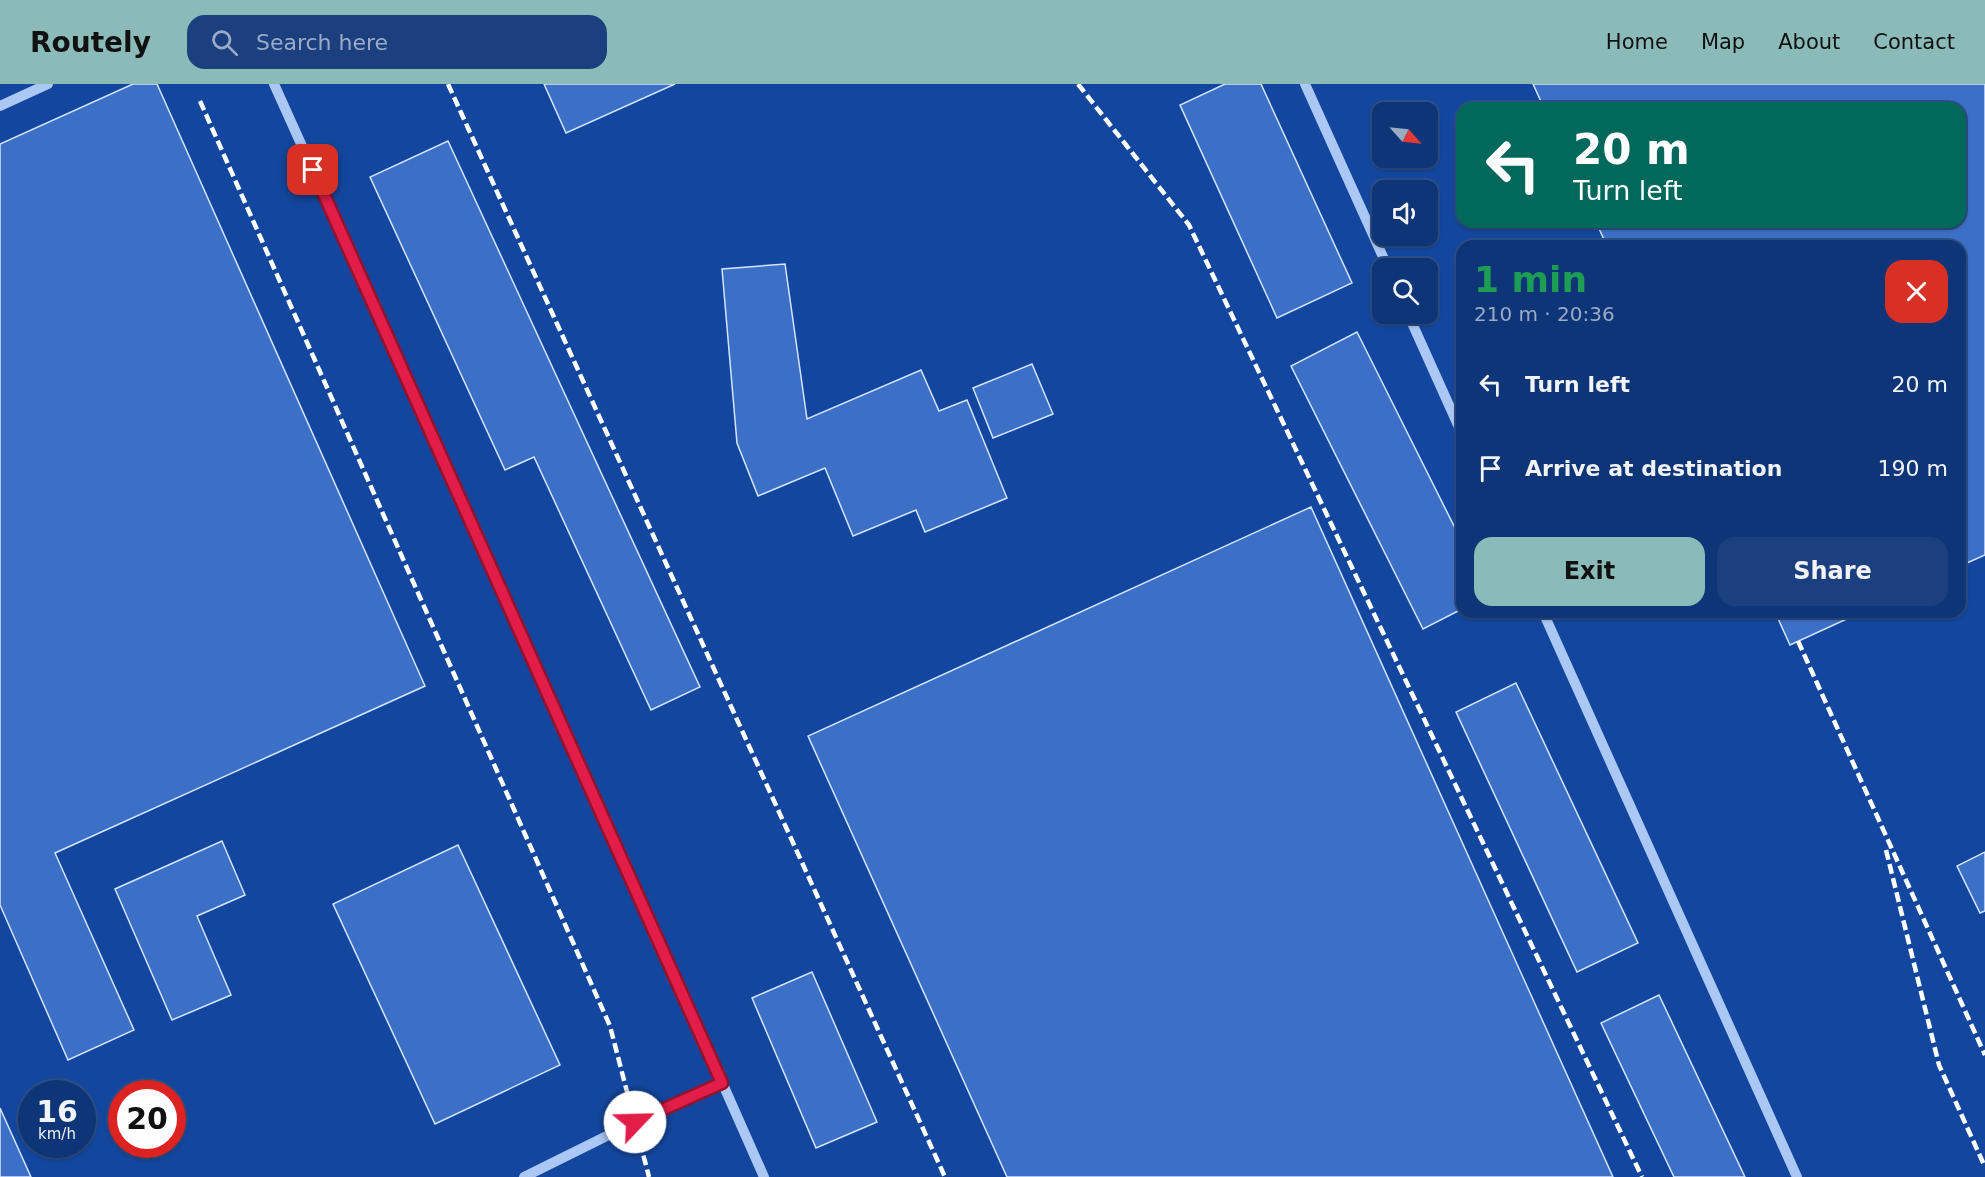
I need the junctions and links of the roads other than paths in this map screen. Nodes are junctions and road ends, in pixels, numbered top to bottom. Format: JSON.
{"nodes":[{"id":1,"x":48,"y":84,"type":"edge"},
{"id":2,"x":274,"y":84,"type":"edge"},
{"id":3,"x":1305,"y":84,"type":"edge"},
{"id":4,"x":0,"y":106,"type":"edge"},
{"id":5,"x":1383,"y":258,"type":"edge"},
{"id":6,"x":1412,"y":324,"type":"edge"},
{"id":7,"x":1456,"y":421,"type":"edge"},
{"id":8,"x":1546,"y":618,"type":"edge"},
{"id":9,"x":722,"y":1083,"type":"junction"},
{"id":10,"x":524,"y":1177,"type":"edge"},
{"id":11,"x":764,"y":1177,"type":"edge"},
{"id":12,"x":1797,"y":1177,"type":"edge"}],
"edges":[{"from":1,"to":4,"type":"lane"},
{"from":2,"to":9,"type":"lane"},
{"from":3,"to":5,"type":"lane"},
{"from":6,"to":7,"type":"lane"},
{"from":8,"to":12,"type":"lane"},
{"from":9,"to":10,"type":"lane"},
{"from":9,"to":11,"type":"lane"}]}
